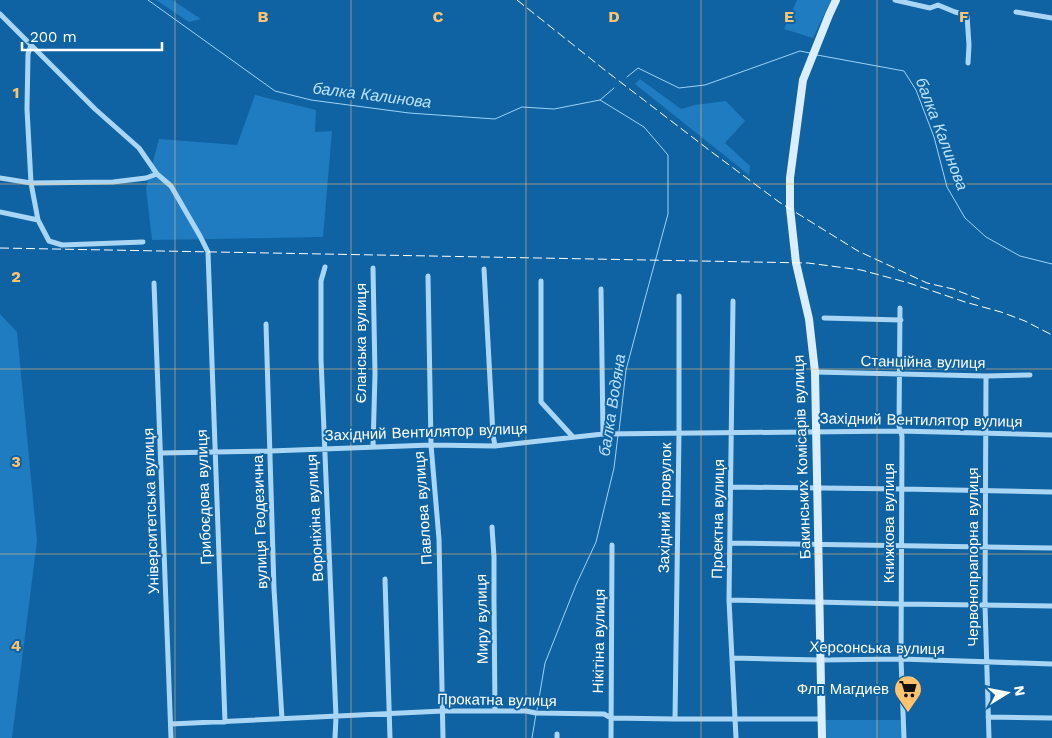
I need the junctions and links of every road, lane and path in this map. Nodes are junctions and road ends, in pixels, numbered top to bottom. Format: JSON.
{"nodes":[{"id":1,"x":836,"y":0,"type":"edge"},
{"id":2,"x":895,"y":0,"type":"edge"},
{"id":3,"x":1016,"y":12,"type":"dead end"},
{"id":4,"x":0,"y":14,"type":"edge"},
{"id":5,"x":1052,"y":18,"type":"edge"},
{"id":6,"x":31,"y":45,"type":"junction"},
{"id":7,"x":968,"y":63,"type":"dead end"},
{"id":8,"x":157,"y":174,"type":"junction"},
{"id":9,"x":0,"y":178,"type":"edge"},
{"id":10,"x":31,"y":182,"type":"junction"},
{"id":11,"x":0,"y":212,"type":"edge"},
{"id":12,"x":38,"y":220,"type":"junction"},
{"id":13,"x":143,"y":242,"type":"dead end"},
{"id":14,"x":326,"y":267,"type":"dead end"},
{"id":15,"x":373,"y":268,"type":"dead end"},
{"id":16,"x":484,"y":269,"type":"dead end"},
{"id":17,"x":428,"y":276,"type":"dead end"},
{"id":18,"x":541,"y":281,"type":"dead end"},
{"id":19,"x":154,"y":282,"type":"dead end"},
{"id":20,"x":601,"y":289,"type":"dead end"},
{"id":21,"x":679,"y":296,"type":"dead end"},
{"id":22,"x":733,"y":301,"type":"dead end"},
{"id":23,"x":900,"y":308,"type":"dead end"},
{"id":24,"x":824,"y":318,"type":"dead end"},
{"id":25,"x":901,"y":320,"type":"junction"},
{"id":26,"x":266,"y":324,"type":"dead end"},
{"id":27,"x":815,"y":372,"type":"junction"},
{"id":28,"x":900,"y":374,"type":"junction"},
{"id":29,"x":1030,"y":375,"type":"dead end"},
{"id":30,"x":986,"y":376,"type":"junction"},
{"id":31,"x":816,"y":431,"type":"junction"},
{"id":32,"x":900,"y":431,"type":"junction"},
{"id":33,"x":731,"y":432,"type":"junction"},
{"id":34,"x":678,"y":433,"type":"junction"},
{"id":35,"x":985,"y":433,"type":"junction"},
{"id":36,"x":603,"y":434,"type":"junction"},
{"id":37,"x":1052,"y":435,"type":"edge"},
{"id":38,"x":573,"y":437,"type":"junction"},
{"id":39,"x":431,"y":445,"type":"junction"},
{"id":40,"x":495,"y":446,"type":"junction"},
{"id":41,"x":373,"y":447,"type":"junction"},
{"id":42,"x":324,"y":448,"type":"junction"},
{"id":43,"x":270,"y":451,"type":"junction"},
{"id":44,"x":215,"y":452,"type":"junction"},
{"id":45,"x":161,"y":453,"type":"junction"},
{"id":46,"x":731,"y":487,"type":"junction"},
{"id":47,"x":817,"y":488,"type":"junction"},
{"id":48,"x":902,"y":489,"type":"junction"},
{"id":49,"x":985,"y":491,"type":"junction"},
{"id":50,"x":1052,"y":492,"type":"edge"},
{"id":51,"x":492,"y":527,"type":"dead end"},
{"id":52,"x":730,"y":543,"type":"junction"},
{"id":53,"x":818,"y":544,"type":"junction"},
{"id":54,"x":612,"y":545,"type":"dead end"},
{"id":55,"x":901,"y":546,"type":"junction"},
{"id":56,"x":984,"y":546,"type":"junction"},
{"id":57,"x":1052,"y":548,"type":"edge"},
{"id":58,"x":385,"y":579,"type":"dead end"},
{"id":59,"x":730,"y":600,"type":"junction"},
{"id":60,"x":819,"y":602,"type":"junction"},
{"id":61,"x":901,"y":604,"type":"junction"},
{"id":62,"x":985,"y":605,"type":"junction"},
{"id":63,"x":1052,"y":606,"type":"edge"},
{"id":64,"x":732,"y":658,"type":"junction"},
{"id":65,"x":901,"y":659,"type":"junction"},
{"id":66,"x":820,"y":660,"type":"junction"},
{"id":67,"x":986,"y":662,"type":"junction"},
{"id":68,"x":1052,"y":664,"type":"edge"},
{"id":69,"x":443,"y":711,"type":"junction"},
{"id":70,"x":495,"y":711,"type":"junction"},
{"id":71,"x":390,"y":714,"type":"junction"},
{"id":72,"x":336,"y":717,"type":"junction"},
{"id":73,"x":988,"y":717,"type":"junction"},
{"id":74,"x":611,"y":718,"type":"junction"},
{"id":75,"x":1052,"y":718,"type":"edge"},
{"id":76,"x":282,"y":719,"type":"junction"},
{"id":77,"x":675,"y":719,"type":"junction"},
{"id":78,"x":735,"y":719,"type":"junction"},
{"id":79,"x":821,"y":719,"type":"junction"},
{"id":80,"x":225,"y":722,"type":"junction"},
{"id":81,"x":172,"y":724,"type":"junction"},
{"id":82,"x":171,"y":738,"type":"edge"},
{"id":83,"x":336,"y":738,"type":"edge"},
{"id":84,"x":390,"y":738,"type":"edge"},
{"id":85,"x":444,"y":738,"type":"edge"},
{"id":86,"x":611,"y":738,"type":"edge"},
{"id":87,"x":736,"y":738,"type":"edge"},
{"id":88,"x":822,"y":738,"type":"edge"},
{"id":89,"x":904,"y":738,"type":"edge"},
{"id":90,"x":989,"y":738,"type":"edge"}],
"edges":[{"from":1,"to":27,"type":"street","name":"Бакинських Комісарів вулиця"},
{"from":2,"to":7,"type":"street"},
{"from":3,"to":5,"type":"street"},
{"from":4,"to":6,"type":"street","name":"Грибоєдова вулиця"},
{"from":6,"to":8,"type":"street","name":"Грибоєдова вулиця"},
{"from":6,"to":10,"type":"street"},
{"from":8,"to":10,"type":"street"},
{"from":8,"to":44,"type":"street","name":"Грибоєдова вулиця"},
{"from":9,"to":10,"type":"street"},
{"from":10,"to":12,"type":"street"},
{"from":11,"to":12,"type":"street"},
{"from":12,"to":13,"type":"street"},
{"from":14,"to":42,"type":"street","name":"Вороніхіна вулиця"},
{"from":15,"to":41,"type":"street","name":"Єланська вулиця"},
{"from":16,"to":40,"type":"street"},
{"from":17,"to":39,"type":"street","name":"Павлова вулиця"},
{"from":18,"to":38,"type":"street"},
{"from":19,"to":45,"type":"street","name":"Університетська вулиця"},
{"from":20,"to":36,"type":"street"},
{"from":21,"to":34,"type":"street","name":"Західний провулок"},
{"from":22,"to":33,"type":"street","name":"Проектна вулиця"},
{"from":23,"to":25,"type":"street","name":"Книжкова вулиця"},
{"from":24,"to":25,"type":"street"},
{"from":25,"to":28,"type":"street","name":"Книжкова вулиця"},
{"from":26,"to":43,"type":"street","name":"вулиця Геодезична"},
{"from":27,"to":28,"type":"street","name":"Станційна вулиця"},
{"from":27,"to":31,"type":"street","name":"Бакинських Комісарів вулиця"},
{"from":28,"to":30,"type":"street","name":"Станційна вулиця"},
{"from":28,"to":32,"type":"street","name":"Книжкова вулиця"},
{"from":29,"to":30,"type":"street","name":"Станційна вулиця"},
{"from":30,"to":35,"type":"street","name":"Червонопрапорна вулиця"},
{"from":31,"to":32,"type":"street","name":"Західний Вентилятор вулиця"},
{"from":31,"to":33,"type":"street","name":"Західний Вентилятор вулиця"},
{"from":31,"to":47,"type":"street","name":"Бакинських Комісарів вулиця"},
{"from":32,"to":35,"type":"street","name":"Західний Вентилятор вулиця"},
{"from":32,"to":48,"type":"street","name":"Книжкова вулиця"},
{"from":33,"to":34,"type":"street","name":"Західний Вентилятор вулиця"},
{"from":33,"to":46,"type":"street","name":"Проектна вулиця"},
{"from":34,"to":36,"type":"street","name":"Західний Вентилятор вулиця"},
{"from":34,"to":77,"type":"street","name":"Західний провулок"},
{"from":35,"to":37,"type":"street","name":"Західний Вентилятор вулиця"},
{"from":35,"to":49,"type":"street","name":"Червонопрапорна вулиця"},
{"from":36,"to":38,"type":"street","name":"Західний Вентилятор вулиця"},
{"from":38,"to":40,"type":"street","name":"Західний Вентилятор вулиця"},
{"from":39,"to":40,"type":"street","name":"Західний Вентилятор вулиця"},
{"from":39,"to":41,"type":"street","name":"Західний Вентилятор вулиця"},
{"from":39,"to":69,"type":"street","name":"Павлова вулиця"},
{"from":41,"to":42,"type":"street","name":"Західний Вентилятор вулиця"},
{"from":42,"to":43,"type":"street","name":"Західний Вентилятор вулиця"},
{"from":42,"to":72,"type":"street","name":"Вороніхіна вулиця"},
{"from":43,"to":44,"type":"street","name":"Західний Вентилятор вулиця"},
{"from":43,"to":76,"type":"street","name":"вулиця Геодезична"},
{"from":44,"to":45,"type":"street","name":"Західний Вентилятор вулиця"},
{"from":44,"to":80,"type":"street","name":"Грибоєдова вулиця"},
{"from":45,"to":81,"type":"street","name":"Університетська вулиця"},
{"from":46,"to":47,"type":"street"},
{"from":46,"to":52,"type":"street","name":"Проектна вулиця"},
{"from":47,"to":48,"type":"street"},
{"from":47,"to":53,"type":"street","name":"Бакинських Комісарів вулиця"},
{"from":48,"to":49,"type":"street"},
{"from":48,"to":55,"type":"street","name":"Книжкова вулиця"},
{"from":49,"to":50,"type":"street"},
{"from":49,"to":56,"type":"street","name":"Червонопрапорна вулиця"},
{"from":51,"to":70,"type":"street","name":"Миру вулиця"},
{"from":52,"to":53,"type":"street"},
{"from":52,"to":59,"type":"street","name":"Проектна вулиця"},
{"from":53,"to":55,"type":"street"},
{"from":53,"to":60,"type":"street","name":"Бакинських Комісарів вулиця"},
{"from":54,"to":74,"type":"street","name":"Нікітіна вулиця"},
{"from":55,"to":56,"type":"street"},
{"from":55,"to":61,"type":"street","name":"Книжкова вулиця"},
{"from":56,"to":57,"type":"street"},
{"from":56,"to":62,"type":"street","name":"Червонопрапорна вулиця"},
{"from":58,"to":71,"type":"street"},
{"from":59,"to":60,"type":"street"},
{"from":59,"to":64,"type":"street","name":"Проектна вулиця"},
{"from":60,"to":61,"type":"street"},
{"from":60,"to":66,"type":"street","name":"Бакинських Комісарів вулиця"},
{"from":61,"to":62,"type":"street"},
{"from":61,"to":65,"type":"street","name":"Книжкова вулиця"},
{"from":62,"to":63,"type":"street"},
{"from":62,"to":67,"type":"street","name":"Червонопрапорна вулиця"},
{"from":64,"to":66,"type":"street","name":"Херсонська вулиця"},
{"from":64,"to":78,"type":"street","name":"Проектна вулиця"},
{"from":65,"to":66,"type":"street","name":"Херсонська вулиця"},
{"from":65,"to":67,"type":"street","name":"Херсонська вулиця"},
{"from":65,"to":89,"type":"street","name":"Книжкова вулиця"},
{"from":66,"to":79,"type":"street","name":"Бакинських Комісарів вулиця"},
{"from":67,"to":68,"type":"street","name":"Херсонська вулиця"},
{"from":67,"to":73,"type":"street","name":"Червонопрапорна вулиця"},
{"from":69,"to":70,"type":"street","name":"Прокатна вулиця"},
{"from":69,"to":71,"type":"street","name":"Прокатна вулиця"},
{"from":69,"to":85,"type":"street","name":"Павлова вулиця"},
{"from":70,"to":74,"type":"street","name":"Прокатна вулиця"},
{"from":71,"to":72,"type":"street","name":"Прокатна вулиця"},
{"from":71,"to":84,"type":"street"},
{"from":72,"to":76,"type":"street","name":"Прокатна вулиця"},
{"from":72,"to":83,"type":"street","name":"Вороніхіна вулиця"},
{"from":73,"to":75,"type":"street"},
{"from":73,"to":90,"type":"street","name":"Червонопрапорна вулиця"},
{"from":74,"to":77,"type":"street","name":"Прокатна вулиця"},
{"from":74,"to":86,"type":"street","name":"Нікітіна вулиця"},
{"from":76,"to":80,"type":"street","name":"Прокатна вулиця"},
{"from":77,"to":78,"type":"street","name":"Прокатна вулиця"},
{"from":78,"to":79,"type":"street","name":"Прокатна вулиця"},
{"from":78,"to":87,"type":"street","name":"Проектна вулиця"},
{"from":79,"to":88,"type":"street","name":"Бакинських Комісарів вулиця"},
{"from":80,"to":81,"type":"street","name":"Прокатна вулиця"},
{"from":81,"to":82,"type":"street","name":"Університетська вулиця"}]}
